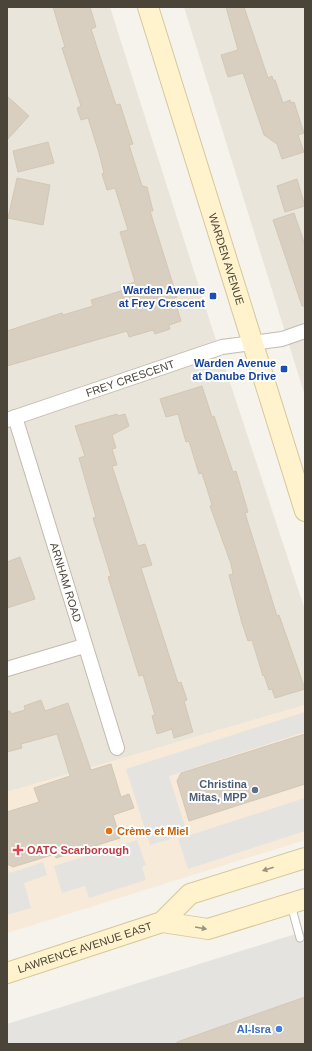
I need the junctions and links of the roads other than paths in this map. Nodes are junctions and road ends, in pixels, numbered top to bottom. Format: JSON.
{"nodes":[{"id":1,"x":148,"y":7,"type":"edge"},
{"id":2,"x":305,"y":331,"type":"edge"},
{"id":3,"x":254,"y":343,"type":"junction"},
{"id":4,"x":11,"y":418,"type":"edge"},
{"id":5,"x":305,"y":511,"type":"edge"},
{"id":6,"x":84,"y":646,"type":"junction"},
{"id":7,"x":7,"y":669,"type":"edge"},
{"id":8,"x":117,"y":748,"type":"dead end"},
{"id":9,"x":305,"y":858,"type":"edge"},
{"id":10,"x":298,"y":901,"type":"edge"},
{"id":11,"x":162,"y":922,"type":"junction"},
{"id":12,"x":300,"y":938,"type":"dead end"},
{"id":13,"x":7,"y":973,"type":"edge"}],
"edges":[{"from":1,"to":3,"type":"main road","name":"WARDEN AVENUE"},
{"from":2,"to":3,"type":"street","name":"FREY CRESCENT"},
{"from":3,"to":4,"type":"street","name":"FREY CRESCENT"},
{"from":3,"to":5,"type":"main road","name":"WARDEN AVENUE"},
{"from":4,"to":6,"type":"street","name":"ARNHAM ROAD"},
{"from":6,"to":7,"type":"street"},
{"from":6,"to":8,"type":"street","name":"ARNHAM ROAD"},
{"from":9,"to":11,"type":"main road","name":"LAWRENCE AVENUE EAST","one_way":true},
{"from":11,"to":10,"type":"main road","name":"LAWRENCE AVENUE EAST","one_way":true},
{"from":10,"to":12,"type":"lane"},
{"from":11,"to":13,"type":"main road","name":"LAWRENCE AVENUE EAST"}]}
